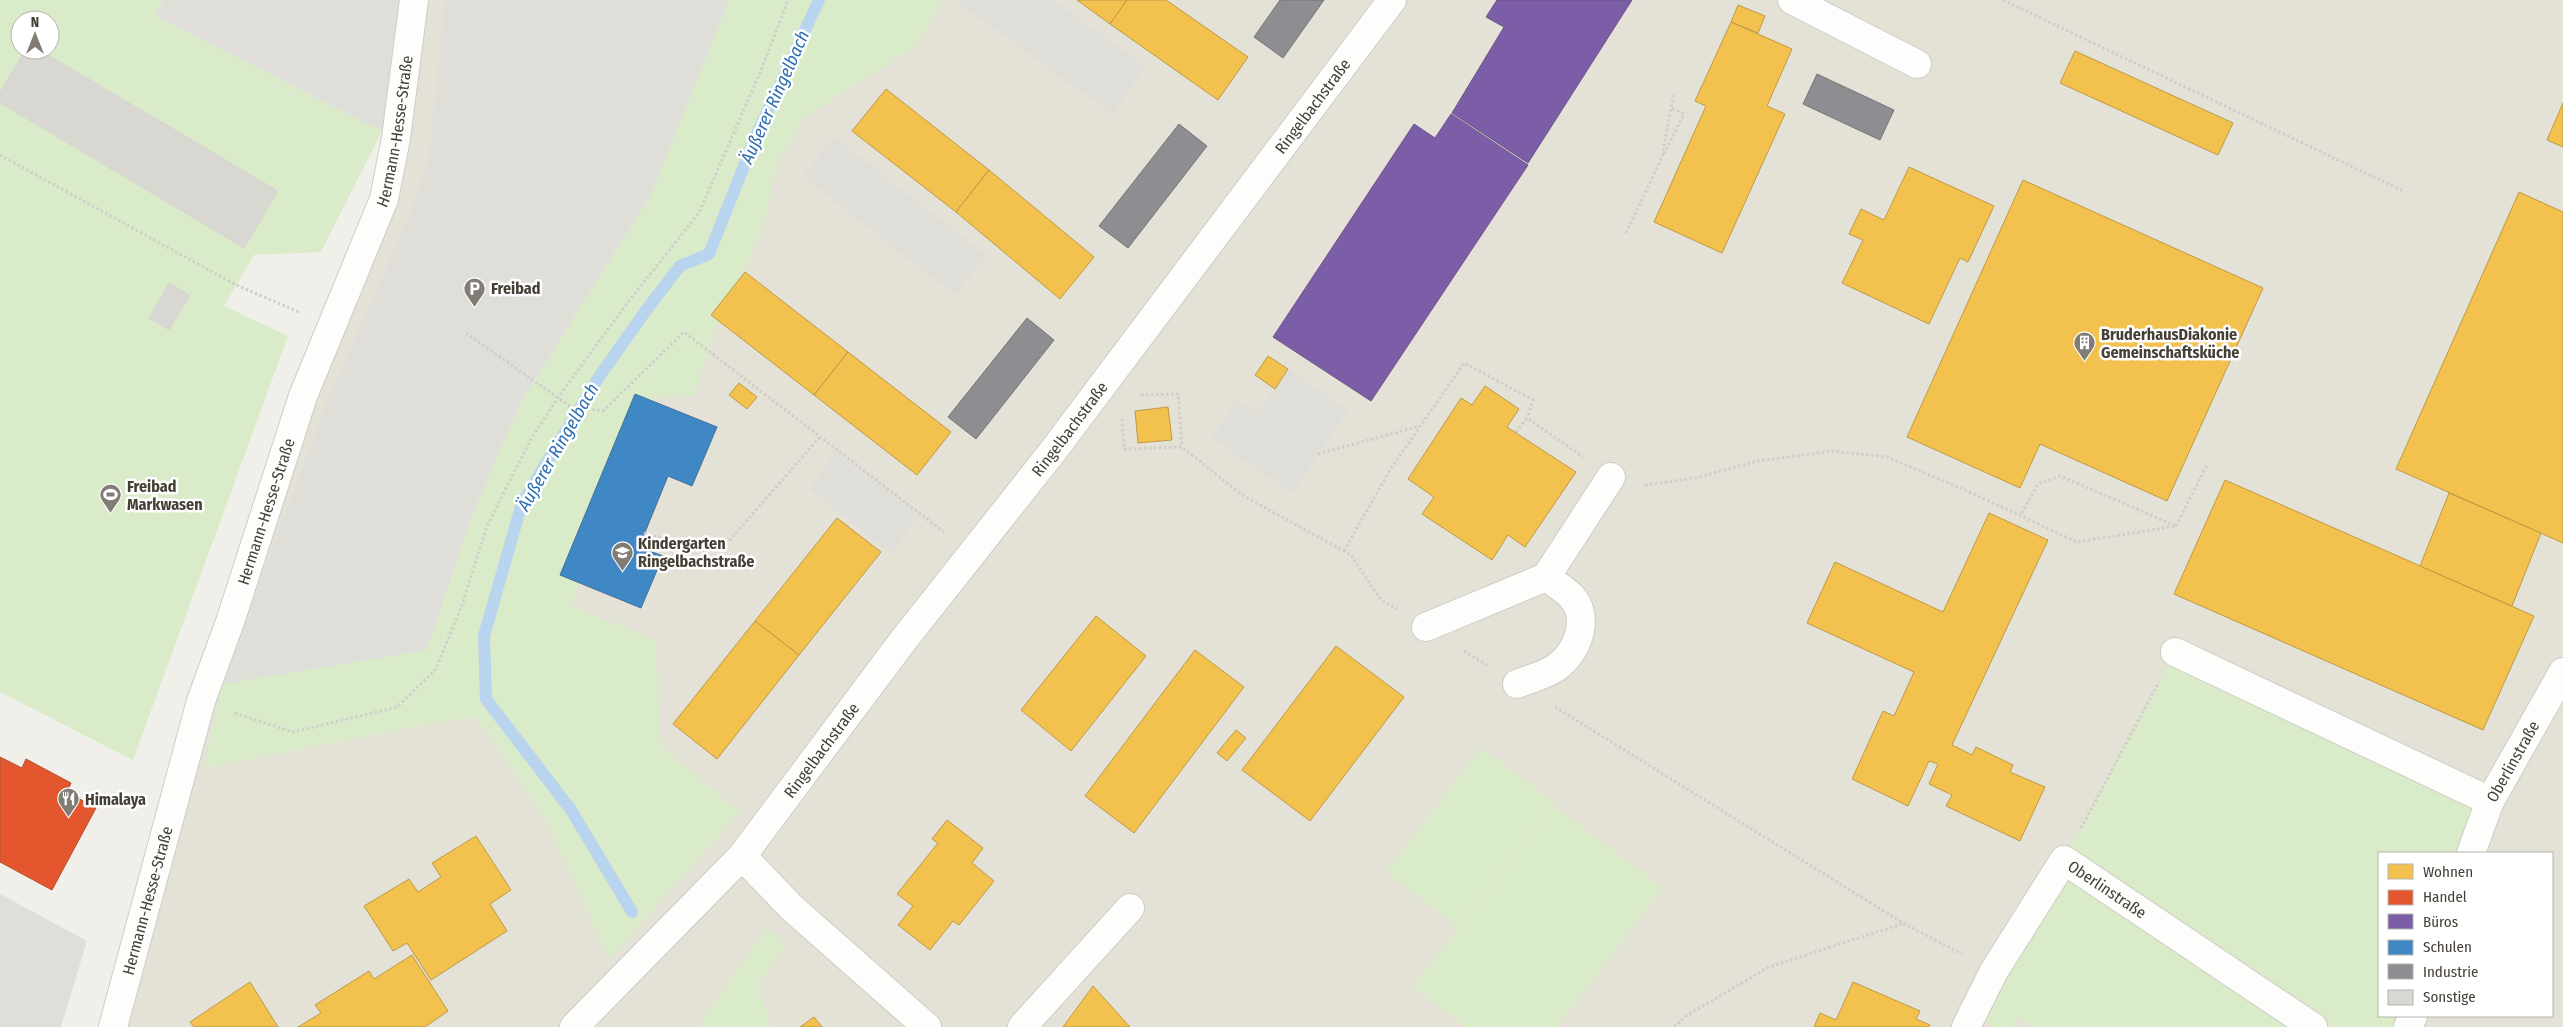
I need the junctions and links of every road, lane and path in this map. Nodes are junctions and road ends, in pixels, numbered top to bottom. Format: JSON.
{"nodes":[{"id":1,"x":414,"y":0,"type":"edge"},
{"id":2,"x":788,"y":0,"type":"edge"},
{"id":3,"x":1392,"y":0,"type":"edge"},
{"id":4,"x":1792,"y":0,"type":"edge"},
{"id":5,"x":2003,"y":0,"type":"edge"},
{"id":6,"x":1917,"y":64,"type":"dead end"},
{"id":7,"x":1674,"y":92,"type":"dead end"},
{"id":8,"x":1671,"y":108,"type":"junction"},
{"id":9,"x":0,"y":155,"type":"edge"},
{"id":10,"x":1662,"y":157,"type":"junction"},
{"id":11,"x":2405,"y":192,"type":"dead end"},
{"id":12,"x":1626,"y":233,"type":"dead end"},
{"id":13,"x":332,"y":325,"type":"junction"},
{"id":14,"x":466,"y":333,"type":"dead end"},
{"id":15,"x":1140,"y":394,"type":"dead end"},
{"id":16,"x":558,"y":396,"type":"junction"},
{"id":17,"x":1527,"y":418,"type":"junction"},
{"id":18,"x":1421,"y":426,"type":"junction"},
{"id":19,"x":1516,"y":432,"type":"dead end"},
{"id":20,"x":819,"y":438,"type":"junction"},
{"id":21,"x":1182,"y":447,"type":"dead end"},
{"id":22,"x":1318,"y":454,"type":"dead end"},
{"id":23,"x":2208,"y":463,"type":"dead end"},
{"id":24,"x":1611,"y":477,"type":"junction"},
{"id":25,"x":2020,"y":516,"type":"junction"},
{"id":26,"x":2176,"y":526,"type":"junction"},
{"id":27,"x":644,"y":533,"type":"dead end"},
{"id":28,"x":1344,"y":551,"type":"dead end"},
{"id":29,"x":971,"y":553,"type":"junction"},
{"id":30,"x":1546,"y":577,"type":"junction"},
{"id":31,"x":1426,"y":627,"type":"dead end"},
{"id":32,"x":2175,"y":652,"type":"joint"},
{"id":33,"x":2563,"y":672,"type":"edge"},
{"id":34,"x":1517,"y":684,"type":"dead end"},
{"id":35,"x":201,"y":700,"type":"junction"},
{"id":36,"x":2490,"y":801,"type":"junction"},
{"id":37,"x":2471,"y":852,"type":"edge"},
{"id":38,"x":742,"y":856,"type":"junction"},
{"id":39,"x":2064,"y":860,"type":"junction"},
{"id":40,"x":1130,"y":908,"type":"dead end"},
{"id":41,"x":1903,"y":923,"type":"dead end"},
{"id":42,"x":113,"y":1027,"type":"edge"},
{"id":43,"x":574,"y":1027,"type":"edge"},
{"id":44,"x":928,"y":1027,"type":"edge"},
{"id":45,"x":1022,"y":1027,"type":"edge"},
{"id":46,"x":1674,"y":1027,"type":"edge"},
{"id":47,"x":1966,"y":1027,"type":"edge"},
{"id":48,"x":2313,"y":1027,"type":"edge"}],
"edges":[{"from":1,"to":13,"type":"street","name":"Hermann-Hesse-Straße"},
{"from":2,"to":16,"type":"path"},
{"from":3,"to":29,"type":"street","name":"Ringelbachstraße"},
{"from":4,"to":6,"type":"street"},
{"from":5,"to":11,"type":"path"},
{"from":7,"to":8,"type":"path"},
{"from":8,"to":10,"type":"path"},
{"from":8,"to":10,"type":"path"},
{"from":9,"to":13,"type":"path"},
{"from":10,"to":12,"type":"path"},
{"from":13,"to":35,"type":"street","name":"Hermann-Hesse-Straße"},
{"from":14,"to":16,"type":"path"},
{"from":15,"to":21,"type":"path"},
{"from":16,"to":20,"type":"path"},
{"from":16,"to":35,"type":"path"},
{"from":17,"to":18,"type":"path"},
{"from":17,"to":19,"type":"path"},
{"from":17,"to":24,"type":"path"},
{"from":18,"to":22,"type":"path"},
{"from":18,"to":28,"type":"path"},
{"from":20,"to":27,"type":"path"},
{"from":20,"to":29,"type":"path"},
{"from":23,"to":26,"type":"path"},
{"from":24,"to":25,"type":"path"},
{"from":24,"to":30,"type":"street"},
{"from":25,"to":26,"type":"path"},
{"from":25,"to":26,"type":"path"},
{"from":29,"to":38,"type":"street","name":"Ringelbachstraße"},
{"from":30,"to":31,"type":"street"},
{"from":30,"to":34,"type":"street"},
{"from":32,"to":36,"type":"street"},
{"from":32,"to":39,"type":"path"},
{"from":33,"to":36,"type":"street","name":"Oberlinstraße"},
{"from":35,"to":42,"type":"street","name":"Hermann-Hesse-Straße"},
{"from":36,"to":37,"type":"street","name":"Oberlinstraße"},
{"from":38,"to":43,"type":"street","name":"Ringelbachstraße"},
{"from":38,"to":44,"type":"street"},
{"from":39,"to":47,"type":"street","name":"Oberlinstraße"},
{"from":39,"to":48,"type":"street","name":"Oberlinstraße"},
{"from":40,"to":45,"type":"street"},
{"from":41,"to":46,"type":"path"}]}
